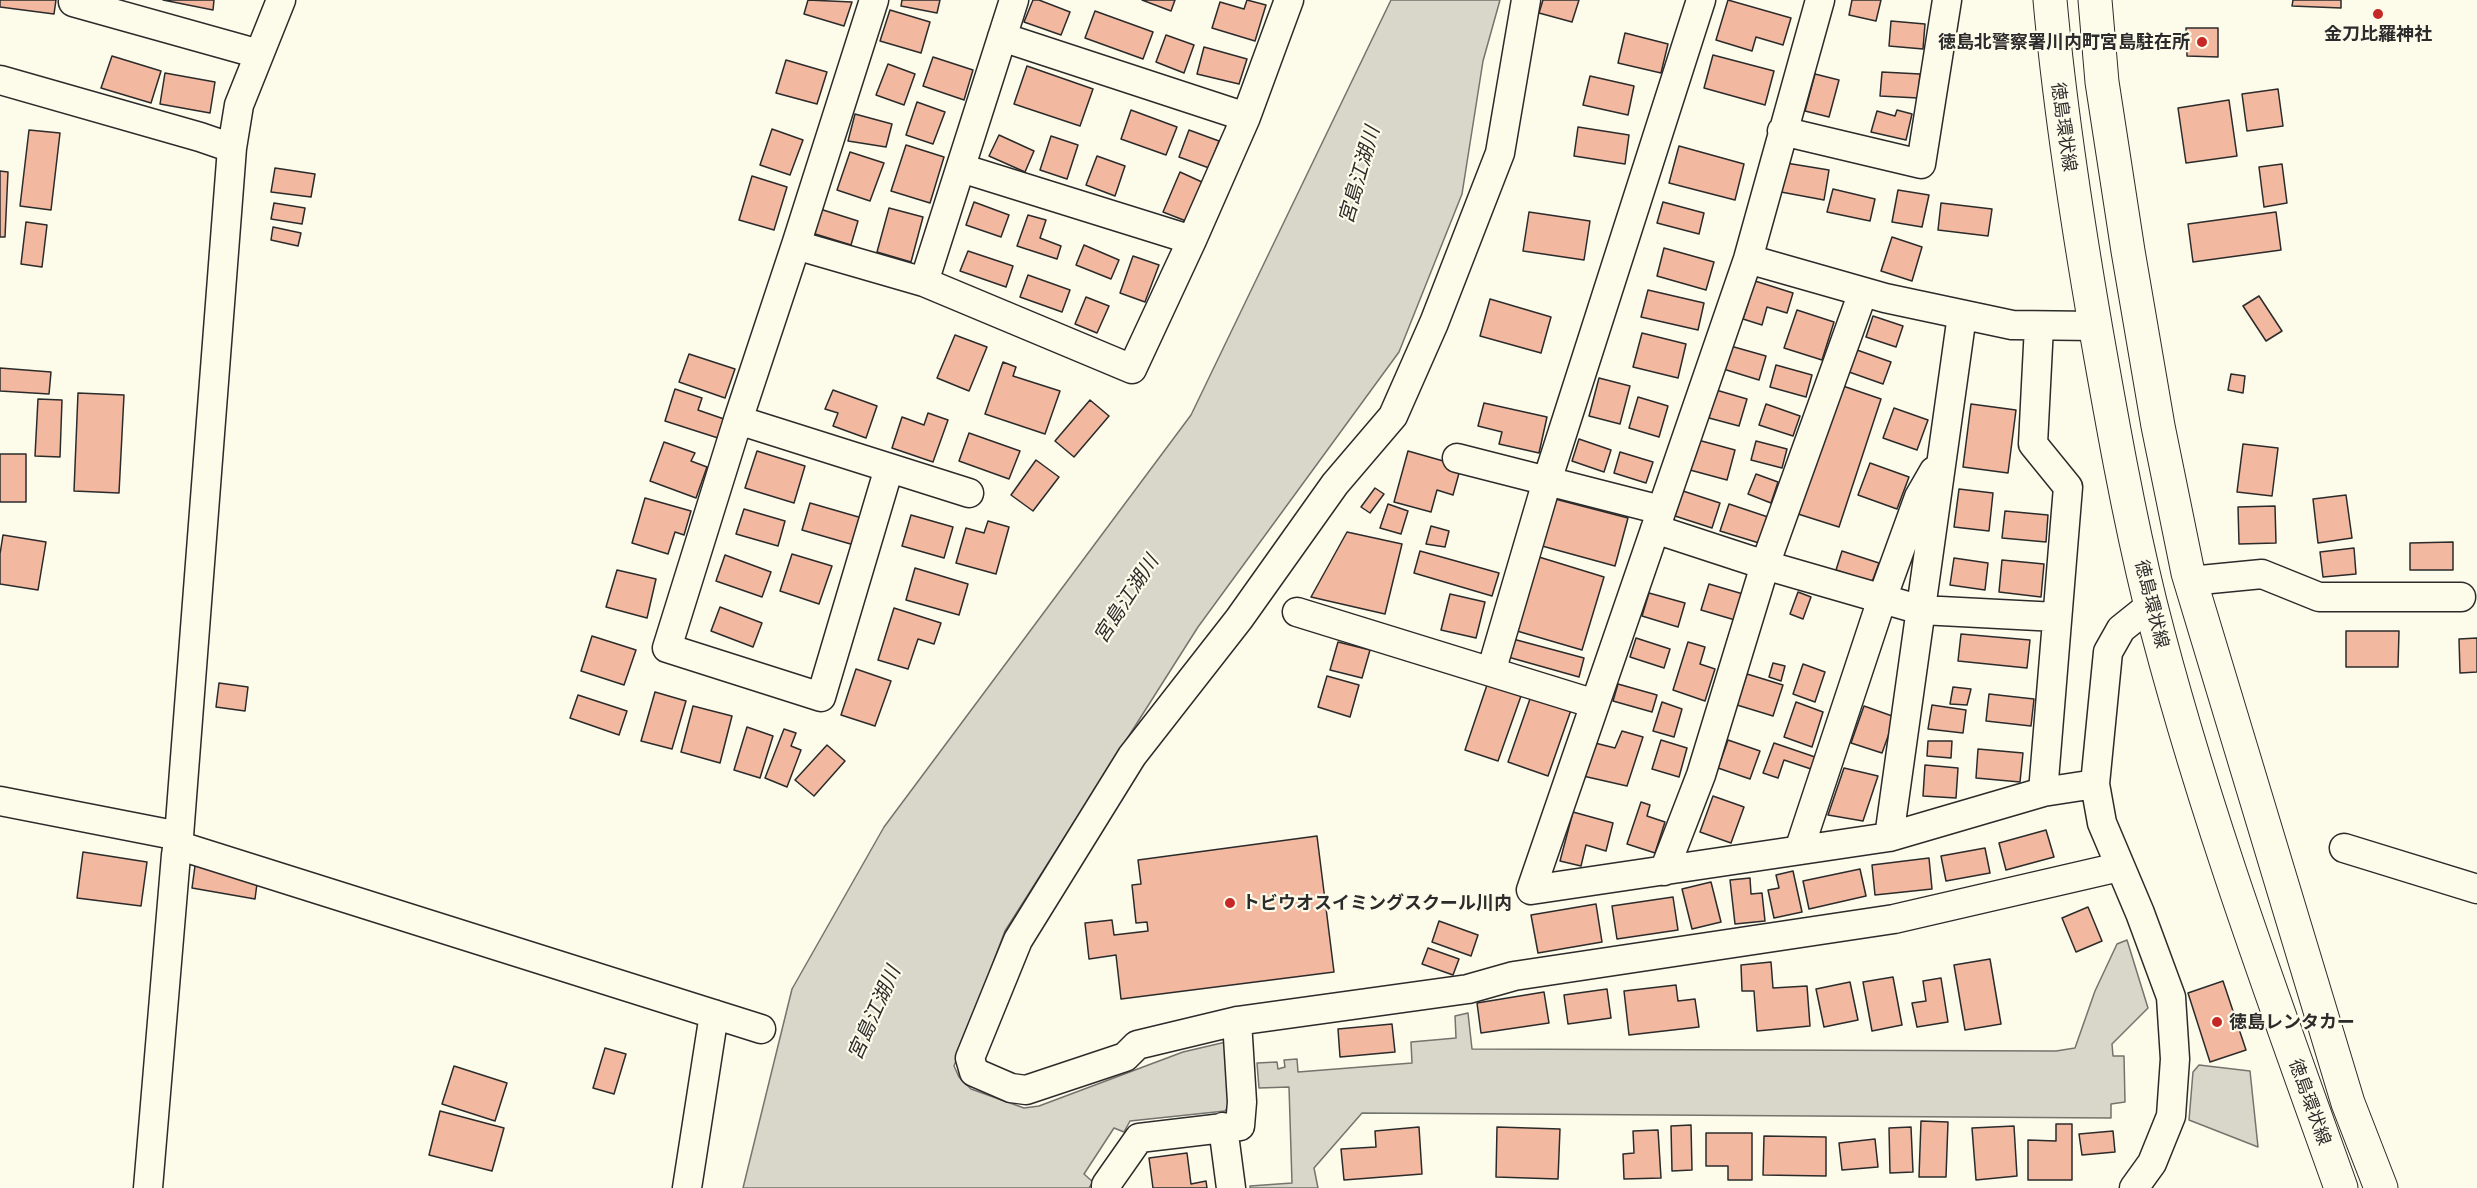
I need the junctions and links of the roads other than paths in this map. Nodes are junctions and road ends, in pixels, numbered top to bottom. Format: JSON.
{"nodes":[{"id":1,"x":282,"y":0,"type":"edge"},
{"id":2,"x":874,"y":0,"type":"edge"},
{"id":3,"x":1014,"y":0,"type":"edge"},
{"id":4,"x":1288,"y":0,"type":"edge"},
{"id":5,"x":1526,"y":0,"type":"edge"},
{"id":6,"x":1701,"y":0,"type":"edge"},
{"id":7,"x":1820,"y":0,"type":"edge"},
{"id":8,"x":1947,"y":0,"type":"edge"},
{"id":9,"x":2050,"y":0,"type":"edge"},
{"id":10,"x":2095,"y":0,"type":"edge"},
{"id":11,"x":73,"y":2,"type":"dead end"},
{"id":12,"x":1002,"y":37,"type":"junction"},
{"id":13,"x":260,"y":54,"type":"junction"},
{"id":14,"x":0,"y":80,"type":"edge"},
{"id":15,"x":1246,"y":117,"type":"junction"},
{"id":16,"x":1782,"y":131,"type":"junction"},
{"id":17,"x":232,"y":148,"type":"junction"},
{"id":18,"x":961,"y":168,"type":"junction"},
{"id":19,"x":1192,"y":240,"type":"junction"},
{"id":20,"x":796,"y":245,"type":"junction"},
{"id":21,"x":1748,"y":259,"type":"junction"},
{"id":22,"x":924,"y":282,"type":"junction"},
{"id":23,"x":1863,"y":292,"type":"junction"},
{"id":24,"x":1962,"y":315,"type":"junction"},
{"id":25,"x":2039,"y":326,"type":"junction"},
{"id":26,"x":2096,"y":326,"type":"junction"},
{"id":27,"x":738,"y":420,"type":"junction"},
{"id":28,"x":1943,"y":454,"type":"junction"},
{"id":29,"x":1457,"y":458,"type":"dead end"},
{"id":30,"x":889,"y":468,"type":"junction"},
{"id":31,"x":1547,"y":481,"type":"junction"},
{"id":32,"x":969,"y":493,"type":"dead end"},
{"id":33,"x":1658,"y":519,"type":"junction"},
{"id":34,"x":1765,"y":565,"type":"junction"},
{"id":35,"x":2190,"y":581,"type":"junction"},
{"id":36,"x":2461,"y":597,"type":"dead end"},
{"id":37,"x":1882,"y":599,"type":"junction"},
{"id":38,"x":2151,"y":604,"type":"junction"},
{"id":39,"x":1921,"y":610,"type":"junction"},
{"id":40,"x":1297,"y":612,"type":"dead end"},
{"id":41,"x":2057,"y":617,"type":"junction"},
{"id":42,"x":1491,"y":672,"type":"junction"},
{"id":43,"x":1595,"y":704,"type":"junction"},
{"id":44,"x":2096,"y":784,"type":"junction"},
{"id":45,"x":2043,"y":792,"type":"junction"},
{"id":46,"x":0,"y":801,"type":"edge"},
{"id":47,"x":1889,"y":837,"type":"junction"},
{"id":48,"x":178,"y":841,"type":"junction"},
{"id":49,"x":2344,"y":848,"type":"dead end"},
{"id":50,"x":1799,"y":850,"type":"junction"},
{"id":51,"x":2119,"y":867,"type":"junction"},
{"id":52,"x":1664,"y":870,"type":"junction"},
{"id":53,"x":2477,"y":889,"type":"edge"},
{"id":54,"x":714,"y":1014,"type":"junction"},
{"id":55,"x":1237,"y":1021,"type":"junction"},
{"id":56,"x":761,"y":1029,"type":"dead end"},
{"id":57,"x":1223,"y":1127,"type":"junction"},
{"id":58,"x":148,"y":1188,"type":"edge"},
{"id":59,"x":687,"y":1188,"type":"edge"},
{"id":60,"x":1106,"y":1188,"type":"edge"},
{"id":61,"x":1231,"y":1188,"type":"edge"},
{"id":62,"x":2134,"y":1188,"type":"edge"},
{"id":63,"x":2341,"y":1188,"type":"edge"},
{"id":64,"x":2380,"y":1188,"type":"edge"}],
"edges":[{"from":1,"to":13,"type":"street"},
{"from":2,"to":20,"type":"street"},
{"from":3,"to":12,"type":"street"},
{"from":4,"to":15,"type":"street"},
{"from":5,"to":55,"type":"street"},
{"from":6,"to":31,"type":"street"},
{"from":7,"to":16,"type":"street"},
{"from":8,"to":16,"type":"street"},
{"from":9,"to":26,"type":"main road","name":"徳島環状線"},
{"from":10,"to":35,"type":"main road","name":"徳島環状線"},
{"from":11,"to":13,"type":"street"},
{"from":12,"to":15,"type":"street"},
{"from":12,"to":18,"type":"street"},
{"from":13,"to":17,"type":"street"},
{"from":14,"to":17,"type":"street"},
{"from":15,"to":19,"type":"street"},
{"from":16,"to":21,"type":"street"},
{"from":17,"to":48,"type":"street"},
{"from":18,"to":19,"type":"street"},
{"from":18,"to":22,"type":"street"},
{"from":19,"to":22,"type":"street"},
{"from":20,"to":22,"type":"street"},
{"from":20,"to":27,"type":"street"},
{"from":21,"to":23,"type":"street"},
{"from":21,"to":33,"type":"street"},
{"from":23,"to":24,"type":"street"},
{"from":23,"to":34,"type":"street"},
{"from":24,"to":25,"type":"street"},
{"from":24,"to":28,"type":"street"},
{"from":25,"to":26,"type":"street"},
{"from":25,"to":41,"type":"street"},
{"from":26,"to":38,"type":"main road","name":"徳島環状線"},
{"from":27,"to":30,"type":"street"},
{"from":27,"to":30,"type":"street"},
{"from":28,"to":37,"type":"street"},
{"from":28,"to":39,"type":"street"},
{"from":29,"to":31,"type":"street"},
{"from":30,"to":32,"type":"street"},
{"from":31,"to":33,"type":"street"},
{"from":31,"to":42,"type":"street"},
{"from":33,"to":34,"type":"street"},
{"from":33,"to":43,"type":"street"},
{"from":34,"to":37,"type":"street"},
{"from":34,"to":52,"type":"street"},
{"from":35,"to":36,"type":"street"},
{"from":35,"to":64,"type":"main road","name":"徳島環状線"},
{"from":37,"to":39,"type":"street"},
{"from":37,"to":50,"type":"street"},
{"from":38,"to":44,"type":"street"},
{"from":38,"to":63,"type":"main road","name":"徳島環状線"},
{"from":39,"to":41,"type":"street"},
{"from":39,"to":47,"type":"street"},
{"from":40,"to":42,"type":"street"},
{"from":41,"to":45,"type":"street"},
{"from":42,"to":43,"type":"street"},
{"from":43,"to":52,"type":"street"},
{"from":44,"to":45,"type":"street"},
{"from":44,"to":51,"type":"street"},
{"from":45,"to":47,"type":"street"},
{"from":46,"to":48,"type":"street"},
{"from":47,"to":50,"type":"street"},
{"from":48,"to":54,"type":"street"},
{"from":48,"to":58,"type":"street"},
{"from":49,"to":53,"type":"street"},
{"from":50,"to":52,"type":"street"},
{"from":51,"to":55,"type":"street"},
{"from":51,"to":62,"type":"street"},
{"from":54,"to":56,"type":"street"},
{"from":54,"to":59,"type":"street"},
{"from":55,"to":57,"type":"street"},
{"from":57,"to":60,"type":"street"},
{"from":57,"to":61,"type":"street"}]}
